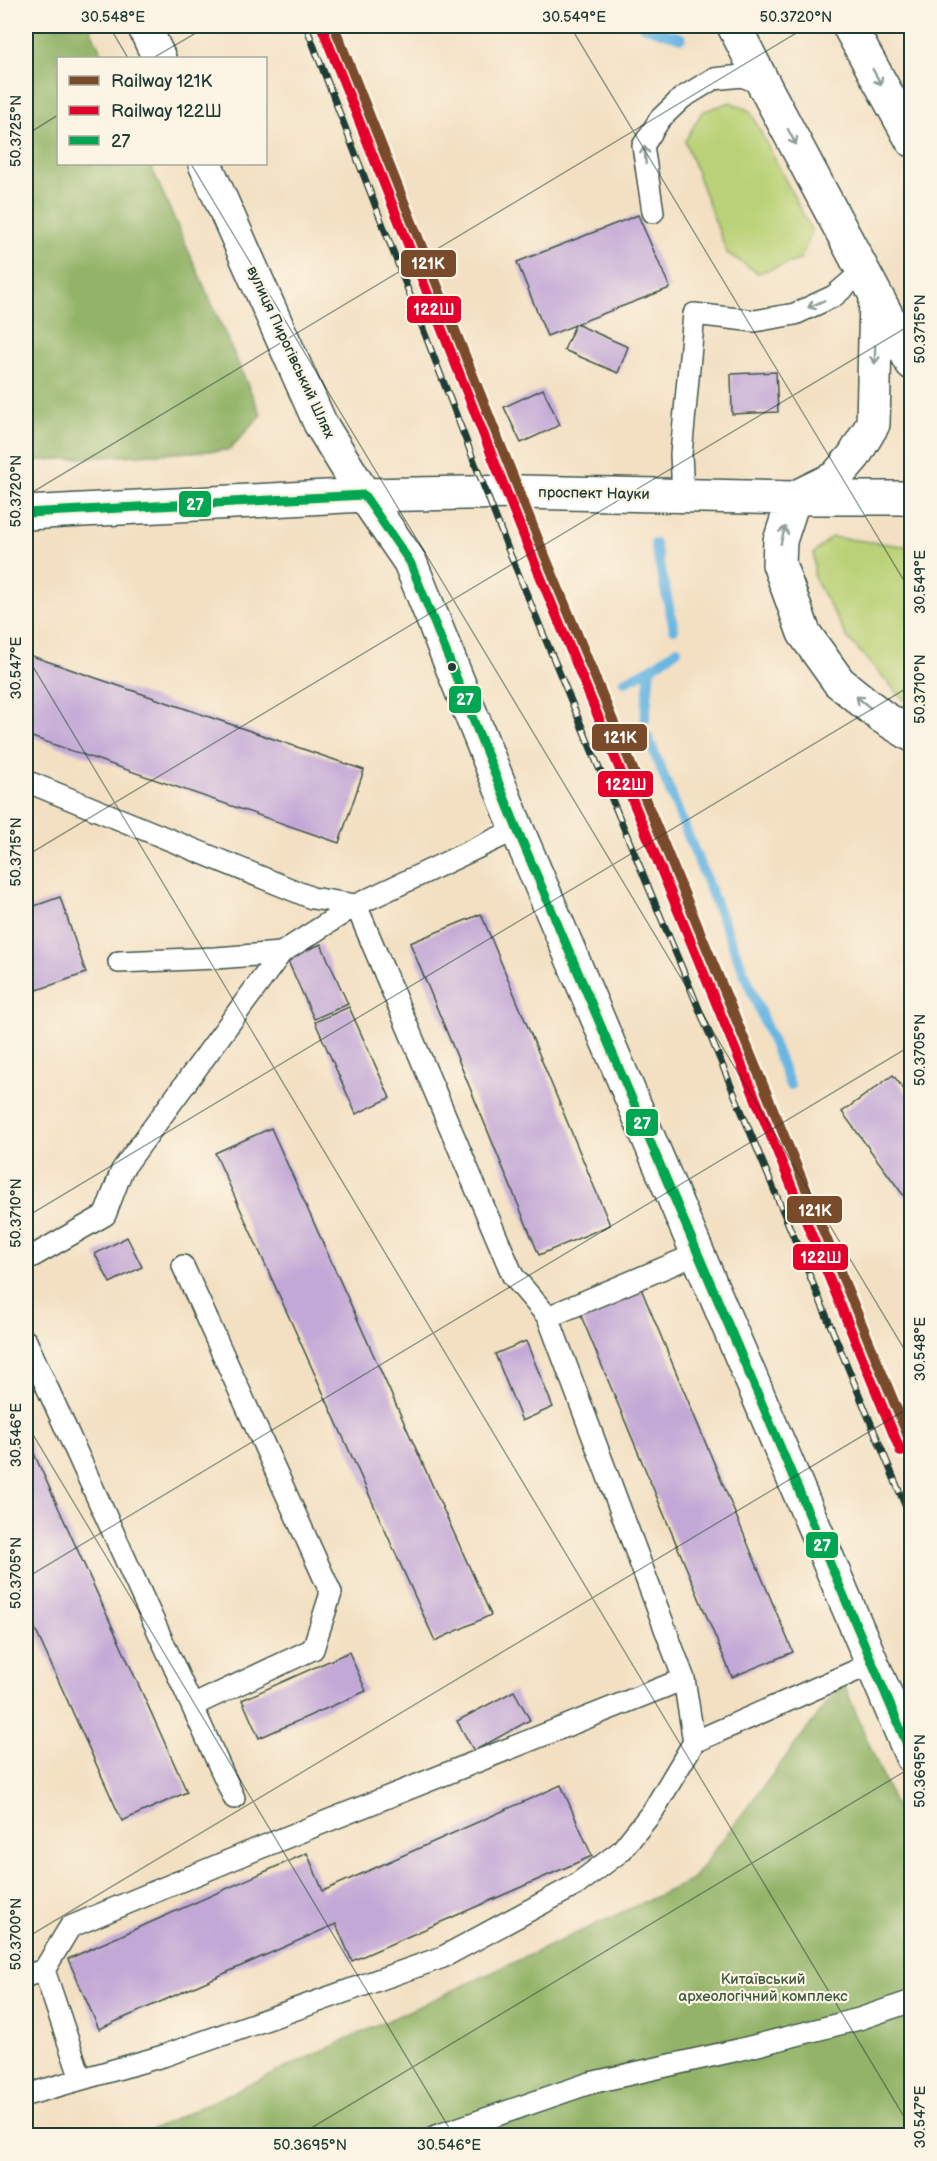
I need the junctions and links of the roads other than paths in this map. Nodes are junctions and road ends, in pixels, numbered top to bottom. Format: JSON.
{"nodes":[{"id":1,"x":144,"y":26,"type":"edge"},
{"id":2,"x":734,"y":26,"type":"edge"},
{"id":3,"x":849,"y":26,"type":"edge"},
{"id":4,"x":159,"y":57,"type":"edge"},
{"id":5,"x":764,"y":85,"type":"junction"},
{"id":6,"x":912,"y":140,"type":"edge"},
{"id":7,"x":205,"y":165,"type":"edge"},
{"id":8,"x":653,"y":212,"type":"dead end"},
{"id":9,"x":870,"y":284,"type":"junction"},
{"id":10,"x":912,"y":312,"type":"edge"},
{"id":11,"x":912,"y":363,"type":"edge"},
{"id":12,"x":364,"y":495,"type":"junction"},
{"id":13,"x":683,"y":495,"type":"junction"},
{"id":14,"x":794,"y":498,"type":"junction"},
{"id":15,"x":912,"y":498,"type":"edge"},
{"id":16,"x":26,"y":513,"type":"edge"},
{"id":17,"x":912,"y":735,"type":"edge"},
{"id":18,"x":26,"y":781,"type":"edge"},
{"id":19,"x":517,"y":829,"type":"junction"},
{"id":20,"x":357,"y":905,"type":"junction"},
{"id":21,"x":281,"y":953,"type":"junction"},
{"id":22,"x":119,"y":962,"type":"dead end"},
{"id":23,"x":699,"y":1253,"type":"junction"},
{"id":24,"x":26,"y":1260,"type":"edge"},
{"id":25,"x":183,"y":1266,"type":"dead end"},
{"id":26,"x":548,"y":1317,"type":"junction"},
{"id":27,"x":26,"y":1341,"type":"edge"},
{"id":28,"x":871,"y":1664,"type":"junction"},
{"id":29,"x":684,"y":1679,"type":"junction"},
{"id":30,"x":192,"y":1706,"type":"junction"},
{"id":31,"x":694,"y":1742,"type":"junction"},
{"id":32,"x":912,"y":1757,"type":"edge"},
{"id":33,"x":234,"y":1798,"type":"dead end"},
{"id":34,"x":35,"y":1973,"type":"edge"},
{"id":35,"x":912,"y":2001,"type":"edge"},
{"id":36,"x":81,"y":2079,"type":"junction"},
{"id":37,"x":26,"y":2095,"type":"edge"},
{"id":38,"x":436,"y":2136,"type":"edge"}],
"edges":[{"from":1,"to":4,"type":"main road"},
{"from":2,"to":5,"type":"main road"},
{"from":3,"to":6,"type":"main road","one_way":true},
{"from":8,"to":5,"type":"lane","one_way":true},
{"from":5,"to":9,"type":"main road","one_way":true},
{"from":7,"to":12,"type":"main road","name":"вулиця Пирогівський Шлях"},
{"from":9,"to":10,"type":"main road"},
{"from":9,"to":11,"type":"main road"},
{"from":9,"to":13,"type":"lane","one_way":true},
{"from":9,"to":14,"type":"main road","one_way":true},
{"from":12,"to":13,"type":"main road","name":"проспект Науки"},
{"from":12,"to":16,"type":"main road","name":"проспект Науки"},
{"from":12,"to":19,"type":"main road","name":"вулиця Пирогівський Шлях"},
{"from":13,"to":14,"type":"main road","name":"проспект Науки"},
{"from":14,"to":15,"type":"main road","name":"проспект Науки"},
{"from":17,"to":14,"type":"main road","one_way":true},
{"from":18,"to":20,"type":"lane"},
{"from":19,"to":20,"type":"lane"},
{"from":19,"to":23,"type":"main road","name":"вулиця Пирогівський Шлях"},
{"from":20,"to":21,"type":"lane"},
{"from":20,"to":26,"type":"lane"},
{"from":21,"to":22,"type":"lane"},
{"from":21,"to":24,"type":"lane"},
{"from":23,"to":26,"type":"lane"},
{"from":23,"to":28,"type":"main road","name":"вулиця Пирогівський Шлях"},
{"from":25,"to":30,"type":"lane"},
{"from":26,"to":29,"type":"lane"},
{"from":27,"to":30,"type":"lane"},
{"from":28,"to":31,"type":"lane"},
{"from":28,"to":32,"type":"main road","name":"вулиця Пирогівський Шлях"},
{"from":29,"to":31,"type":"lane"},
{"from":29,"to":34,"type":"lane"},
{"from":30,"to":33,"type":"lane"},
{"from":31,"to":36,"type":"lane"},
{"from":34,"to":36,"type":"lane"},
{"from":35,"to":38,"type":"lane"},
{"from":36,"to":37,"type":"lane"}]}
